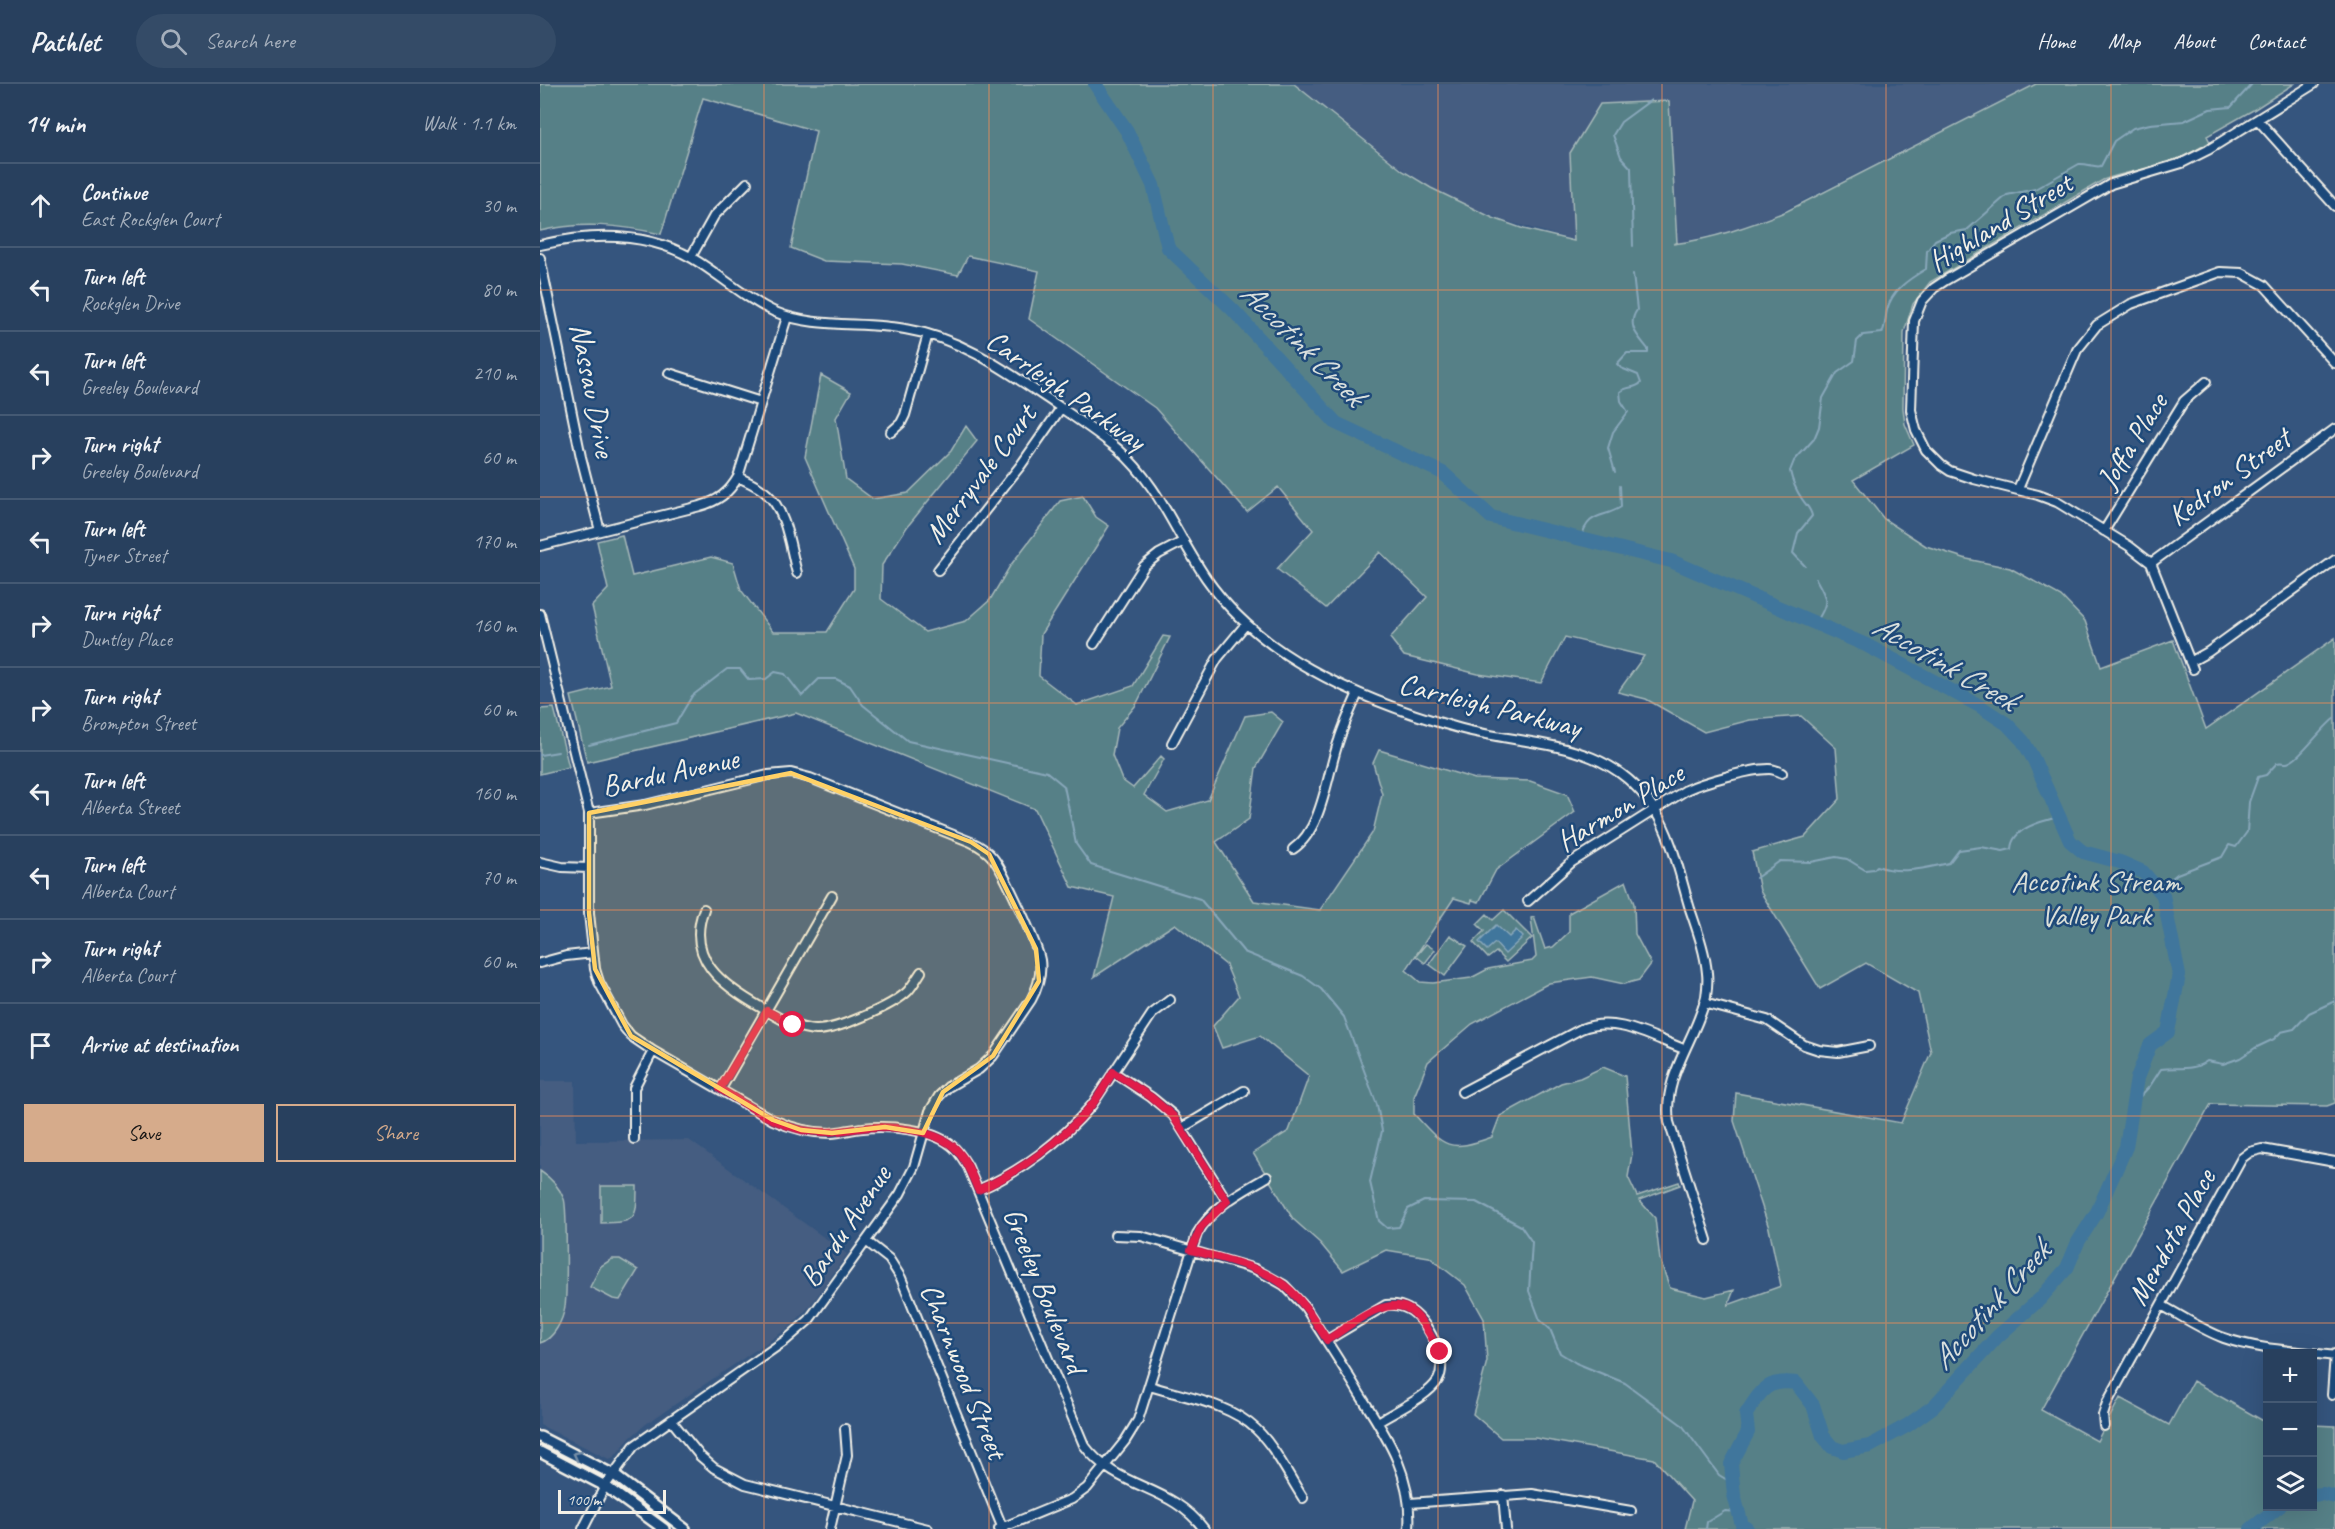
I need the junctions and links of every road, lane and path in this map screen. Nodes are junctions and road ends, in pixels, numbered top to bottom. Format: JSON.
{"nodes":[{"id":1,"x":2314,"y":84,"type":"edge"},
{"id":2,"x":2258,"y":120,"type":"junction"},
{"id":3,"x":747,"y":183,"type":"dead end"},
{"id":4,"x":2335,"y":206,"type":"edge"},
{"id":5,"x":540,"y":245,"type":"edge"},
{"id":6,"x":691,"y":257,"type":"junction"},
{"id":7,"x":540,"y":258,"type":"edge"},
{"id":8,"x":788,"y":317,"type":"junction"},
{"id":9,"x":928,"y":334,"type":"junction"},
{"id":10,"x":2335,"y":363,"type":"edge"},
{"id":11,"x":669,"y":373,"type":"dead end"},
{"id":12,"x":2206,"y":382,"type":"dead end"},
{"id":13,"x":761,"y":402,"type":"junction"},
{"id":14,"x":1061,"y":408,"type":"junction"},
{"id":15,"x":2335,"y":429,"type":"edge"},
{"id":16,"x":891,"y":432,"type":"dead end"},
{"id":17,"x":738,"y":477,"type":"junction"},
{"id":18,"x":2018,"y":489,"type":"junction"},
{"id":19,"x":600,"y":531,"type":"junction"},
{"id":20,"x":2104,"y":531,"type":"junction"},
{"id":21,"x":1184,"y":541,"type":"junction"},
{"id":22,"x":540,"y":546,"type":"edge"},
{"id":23,"x":2335,"y":560,"type":"edge"},
{"id":24,"x":2151,"y":562,"type":"junction"},
{"id":25,"x":938,"y":570,"type":"dead end"},
{"id":26,"x":797,"y":573,"type":"dead end"},
{"id":27,"x":540,"y":614,"type":"edge"},
{"id":28,"x":1246,"y":624,"type":"junction"},
{"id":29,"x":1094,"y":644,"type":"dead end"},
{"id":30,"x":1358,"y":693,"type":"junction"},
{"id":31,"x":1172,"y":743,"type":"dead end"},
{"id":32,"x":1782,"y":773,"type":"dead end"},
{"id":33,"x":1655,"y":810,"type":"junction"},
{"id":34,"x":589,"y":813,"type":"junction"},
{"id":35,"x":1293,"y":849,"type":"dead end"},
{"id":36,"x":540,"y":862,"type":"edge"},
{"id":37,"x":589,"y":868,"type":"junction"},
{"id":38,"x":832,"y":896,"type":"dead end"},
{"id":39,"x":1528,"y":901,"type":"dead end"},
{"id":40,"x":704,"y":909,"type":"dead end"},
{"id":41,"x":593,"y":953,"type":"junction"},
{"id":42,"x":540,"y":963,"type":"edge"},
{"id":43,"x":921,"y":972,"type":"dead end"},
{"id":44,"x":1170,"y":999,"type":"dead end"},
{"id":45,"x":1704,"y":1003,"type":"junction"},
{"id":46,"x":767,"y":1011,"type":"junction"},
{"id":47,"x":1869,"y":1046,"type":"dead end"},
{"id":48,"x":1684,"y":1049,"type":"junction"},
{"id":49,"x":653,"y":1051,"type":"junction"},
{"id":50,"x":1113,"y":1072,"type":"junction"},
{"id":51,"x":720,"y":1089,"type":"junction"},
{"id":52,"x":1244,"y":1091,"type":"dead end"},
{"id":53,"x":1462,"y":1092,"type":"dead end"},
{"id":54,"x":1182,"y":1128,"type":"junction"},
{"id":55,"x":922,"y":1133,"type":"junction"},
{"id":56,"x":634,"y":1139,"type":"dead end"},
{"id":57,"x":2335,"y":1162,"type":"edge"},
{"id":58,"x":1267,"y":1177,"type":"dead end"},
{"id":59,"x":978,"y":1190,"type":"junction"},
{"id":60,"x":1227,"y":1201,"type":"junction"},
{"id":61,"x":1114,"y":1235,"type":"dead end"},
{"id":62,"x":1707,"y":1240,"type":"dead end"},
{"id":63,"x":866,"y":1241,"type":"junction"},
{"id":64,"x":1191,"y":1250,"type":"junction"},
{"id":65,"x":2161,"y":1305,"type":"junction"},
{"id":66,"x":1327,"y":1340,"type":"junction"},
{"id":67,"x":2335,"y":1355,"type":"edge"},
{"id":68,"x":1150,"y":1386,"type":"junction"},
{"id":69,"x":2332,"y":1395,"type":"dead end"},
{"id":70,"x":671,"y":1420,"type":"junction"},
{"id":71,"x":1378,"y":1422,"type":"junction"},
{"id":72,"x":2104,"y":1426,"type":"dead end"},
{"id":73,"x":845,"y":1430,"type":"dead end"},
{"id":74,"x":540,"y":1437,"type":"edge"},
{"id":75,"x":540,"y":1452,"type":"edge"},
{"id":76,"x":1105,"y":1466,"type":"junction"},
{"id":77,"x":614,"y":1475,"type":"junction"},
{"id":78,"x":605,"y":1486,"type":"junction"},
{"id":79,"x":1503,"y":1496,"type":"junction"},
{"id":80,"x":1303,"y":1498,"type":"dead end"},
{"id":81,"x":1410,"y":1503,"type":"junction"},
{"id":82,"x":835,"y":1507,"type":"junction"},
{"id":83,"x":1631,"y":1511,"type":"dead end"},
{"id":84,"x":1001,"y":1528,"type":"edge"},
{"id":85,"x":583,"y":1529,"type":"edge"},
{"id":86,"x":664,"y":1529,"type":"edge"},
{"id":87,"x":685,"y":1529,"type":"edge"},
{"id":88,"x":830,"y":1529,"type":"edge"},
{"id":89,"x":928,"y":1529,"type":"edge"},
{"id":90,"x":1204,"y":1529,"type":"edge"},
{"id":91,"x":1409,"y":1529,"type":"edge"},
{"id":92,"x":1506,"y":1529,"type":"edge"}],
"edges":[{"from":1,"to":2,"type":"street","name":"Highland Street"},
{"from":2,"to":4,"type":"street"},
{"from":2,"to":18,"type":"street","name":"Highland Street"},
{"from":3,"to":6,"type":"street"},
{"from":5,"to":6,"type":"street","name":"Carrleigh Parkway"},
{"from":6,"to":8,"type":"street","name":"Carrleigh Parkway"},
{"from":7,"to":19,"type":"street","name":"Nassau Drive"},
{"from":8,"to":9,"type":"street","name":"Carrleigh Parkway"},
{"from":8,"to":13,"type":"street"},
{"from":9,"to":14,"type":"street","name":"Carrleigh Parkway"},
{"from":9,"to":16,"type":"street"},
{"from":10,"to":18,"type":"street"},
{"from":11,"to":13,"type":"street"},
{"from":12,"to":20,"type":"street","name":"Joffa Place"},
{"from":13,"to":17,"type":"street"},
{"from":14,"to":21,"type":"street","name":"Carrleigh Parkway"},
{"from":14,"to":25,"type":"street","name":"Merryvale Court"},
{"from":15,"to":24,"type":"street","name":"Kedron Street"},
{"from":17,"to":19,"type":"street"},
{"from":17,"to":26,"type":"street"},
{"from":18,"to":20,"type":"street","name":"Highland Street"},
{"from":19,"to":22,"type":"street"},
{"from":20,"to":24,"type":"street","name":"Highland Street"},
{"from":21,"to":28,"type":"street","name":"Carrleigh Parkway"},
{"from":21,"to":29,"type":"street"},
{"from":23,"to":24,"type":"street"},
{"from":27,"to":34,"type":"street","name":"Greeley Boulevard"},
{"from":28,"to":30,"type":"street","name":"Carrleigh Parkway"},
{"from":28,"to":31,"type":"street"},
{"from":30,"to":33,"type":"street","name":"Carrleigh Parkway"},
{"from":30,"to":35,"type":"street"},
{"from":32,"to":33,"type":"street","name":"Harmon Place"},
{"from":33,"to":39,"type":"street","name":"Harmon Place"},
{"from":33,"to":45,"type":"street","name":"Carrleigh Parkway"},
{"from":34,"to":37,"type":"street","name":"Greeley Boulevard"},
{"from":34,"to":55,"type":"street","name":"Bardu Avenue"},
{"from":36,"to":37,"type":"street"},
{"from":37,"to":41,"type":"street","name":"Greeley Boulevard"},
{"from":38,"to":46,"type":"street"},
{"from":40,"to":46,"type":"street"},
{"from":41,"to":42,"type":"street"},
{"from":41,"to":49,"type":"street","name":"Greeley Boulevard"},
{"from":43,"to":46,"type":"street"},
{"from":44,"to":50,"type":"street"},
{"from":45,"to":47,"type":"street"},
{"from":45,"to":48,"type":"street","name":"Carrleigh Parkway"},
{"from":46,"to":51,"type":"street"},
{"from":48,"to":53,"type":"street"},
{"from":48,"to":62,"type":"street","name":"Carrleigh Parkway"},
{"from":49,"to":51,"type":"street","name":"Greeley Boulevard"},
{"from":49,"to":56,"type":"street"},
{"from":50,"to":54,"type":"street"},
{"from":50,"to":59,"type":"street"},
{"from":51,"to":55,"type":"street","name":"Greeley Boulevard"},
{"from":52,"to":54,"type":"street"},
{"from":54,"to":60,"type":"street"},
{"from":55,"to":59,"type":"street","name":"Greeley Boulevard"},
{"from":55,"to":63,"type":"street","name":"Bardu Avenue"},
{"from":57,"to":65,"type":"street","name":"Mendota Place"},
{"from":58,"to":60,"type":"street"},
{"from":59,"to":76,"type":"street","name":"Greeley Boulevard"},
{"from":60,"to":64,"type":"street"},
{"from":61,"to":64,"type":"street"},
{"from":63,"to":70,"type":"street","name":"Bardu Avenue"},
{"from":63,"to":84,"type":"street","name":"Charnwood Street"},
{"from":64,"to":66,"type":"street"},
{"from":64,"to":68,"type":"street"},
{"from":65,"to":67,"type":"street"},
{"from":65,"to":72,"type":"street","name":"Mendota Place"},
{"from":66,"to":71,"type":"street"},
{"from":66,"to":71,"type":"street"},
{"from":67,"to":69,"type":"street"},
{"from":68,"to":76,"type":"street"},
{"from":68,"to":80,"type":"street"},
{"from":70,"to":77,"type":"street","name":"Bardu Avenue"},
{"from":70,"to":82,"type":"street"},
{"from":71,"to":81,"type":"street"},
{"from":73,"to":82,"type":"street"},
{"from":77,"to":74,"type":"main road","one_way":true},
{"from":75,"to":78,"type":"main road"},
{"from":76,"to":84,"type":"street"},
{"from":76,"to":90,"type":"street","name":"Greeley Boulevard"},
{"from":77,"to":78,"type":"street","name":"Bardu Avenue"},
{"from":77,"to":87,"type":"main road"},
{"from":78,"to":85,"type":"street","name":"Bardu Avenue"},
{"from":78,"to":86,"type":"main road"},
{"from":79,"to":81,"type":"street"},
{"from":79,"to":83,"type":"street"},
{"from":79,"to":92,"type":"street"},
{"from":81,"to":91,"type":"street"},
{"from":82,"to":88,"type":"street"},
{"from":82,"to":89,"type":"street"}]}
